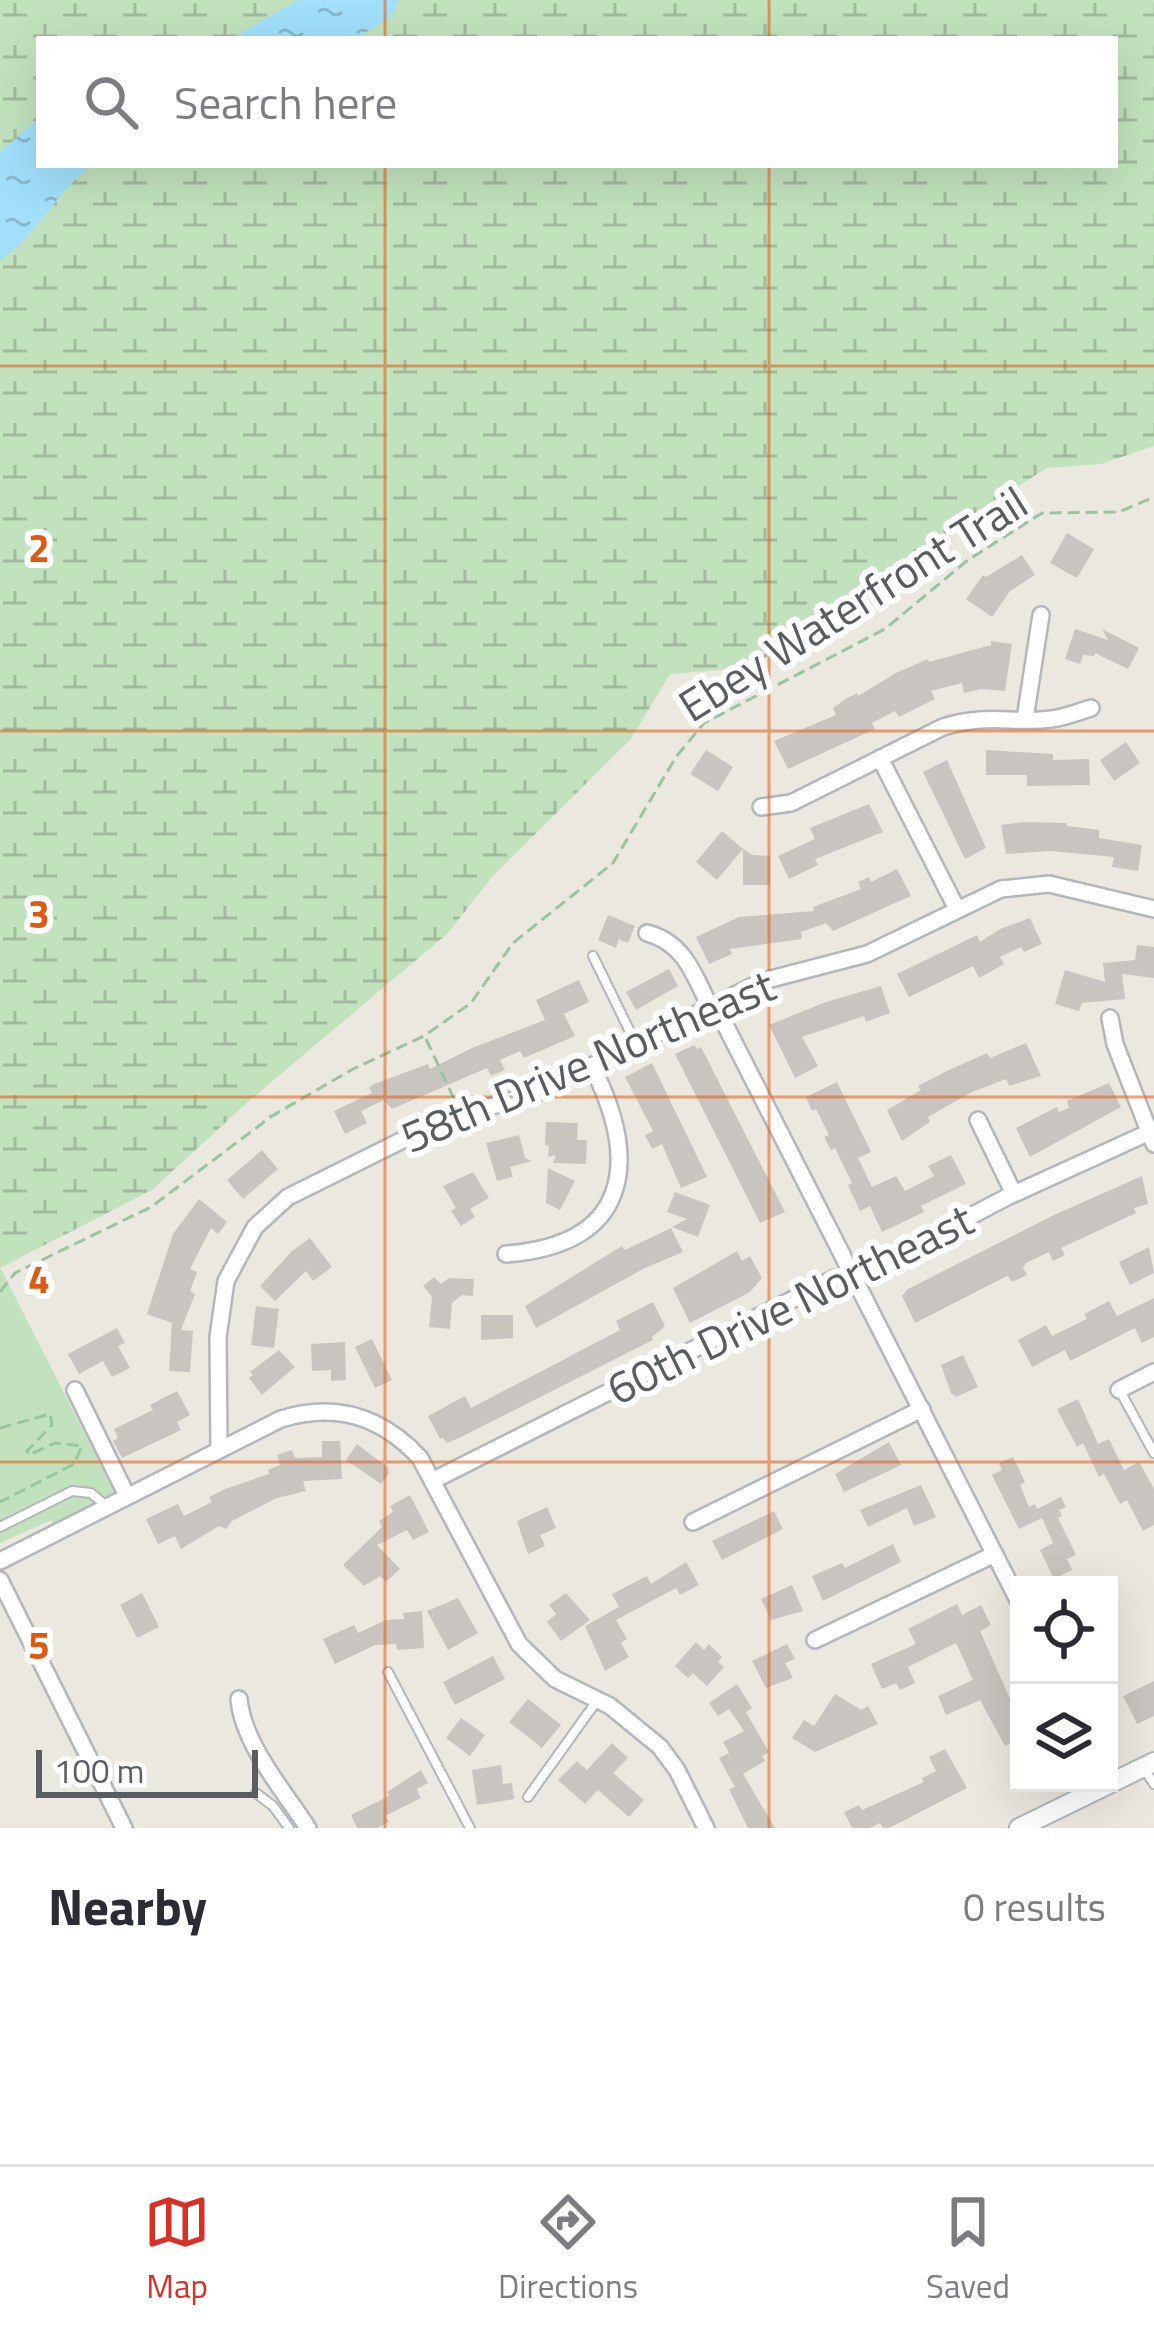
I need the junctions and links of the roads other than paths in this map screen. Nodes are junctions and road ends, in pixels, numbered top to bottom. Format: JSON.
{"nodes":[{"id":1,"x":1041,"y":615,"type":"dead end"},
{"id":2,"x":1091,"y":708,"type":"dead end"},
{"id":3,"x":1025,"y":718,"type":"junction"},
{"id":4,"x":880,"y":758,"type":"junction"},
{"id":5,"x":760,"y":807,"type":"dead end"},
{"id":6,"x":957,"y":908,"type":"junction"},
{"id":7,"x":1154,"y":909,"type":"edge"},
{"id":8,"x":647,"y":933,"type":"dead end"},
{"id":9,"x":592,"y":956,"type":"dead end"},
{"id":10,"x":712,"y":1006,"type":"junction"},
{"id":11,"x":1110,"y":1018,"type":"dead end"},
{"id":12,"x":636,"y":1044,"type":"junction"},
{"id":13,"x":592,"y":1066,"type":"junction"},
{"id":14,"x":978,"y":1120,"type":"dead end"},
{"id":15,"x":1153,"y":1136,"type":"edge"},
{"id":16,"x":1014,"y":1194,"type":"junction"},
{"id":17,"x":506,"y":1255,"type":"dead end"},
{"id":18,"x":856,"y":1277,"type":"junction"},
{"id":19,"x":1154,"y":1372,"type":"edge"},
{"id":20,"x":75,"y":1390,"type":"dead end"},
{"id":21,"x":1119,"y":1390,"type":"joint"},
{"id":22,"x":922,"y":1409,"type":"junction"},
{"id":23,"x":219,"y":1449,"type":"junction"},
{"id":24,"x":1154,"y":1453,"type":"edge"},
{"id":25,"x":432,"y":1481,"type":"junction"},
{"id":26,"x":127,"y":1496,"type":"junction"},
{"id":27,"x":106,"y":1507,"type":"junction"},
{"id":28,"x":693,"y":1522,"type":"dead end"},
{"id":29,"x":0,"y":1527,"type":"edge"},
{"id":30,"x":995,"y":1554,"type":"junction"},
{"id":31,"x":0,"y":1561,"type":"edge"},
{"id":32,"x":0,"y":1580,"type":"edge"},
{"id":33,"x":1010,"y":1584,"type":"edge"},
{"id":34,"x":815,"y":1640,"type":"dead end"},
{"id":35,"x":388,"y":1672,"type":"dead end"},
{"id":36,"x":238,"y":1699,"type":"dead end"},
{"id":37,"x":597,"y":1700,"type":"junction"},
{"id":38,"x":1150,"y":1771,"type":"edge"},
{"id":39,"x":1118,"y":1780,"type":"edge"},
{"id":40,"x":256,"y":1792,"type":"dead end"},
{"id":41,"x":1090,"y":1792,"type":"edge"},
{"id":42,"x":528,"y":1797,"type":"dead end"},
{"id":43,"x":124,"y":1828,"type":"edge"},
{"id":44,"x":289,"y":1828,"type":"edge"},
{"id":45,"x":308,"y":1828,"type":"edge"},
{"id":46,"x":470,"y":1828,"type":"edge"},
{"id":47,"x":706,"y":1828,"type":"edge"},
{"id":48,"x":1019,"y":1828,"type":"edge"}],
"edges":[{"from":1,"to":3,"type":"street"},
{"from":2,"to":3,"type":"street"},
{"from":3,"to":4,"type":"street"},
{"from":4,"to":5,"type":"street"},
{"from":4,"to":6,"type":"street"},
{"from":6,"to":7,"type":"street","name":"58th Drive Northeast"},
{"from":6,"to":10,"type":"street","name":"58th Drive Northeast"},
{"from":8,"to":10,"type":"street"},
{"from":9,"to":12,"type":"lane"},
{"from":10,"to":12,"type":"street","name":"58th Drive Northeast"},
{"from":10,"to":18,"type":"street"},
{"from":11,"to":15,"type":"street","name":"60th Drive Northeast"},
{"from":12,"to":13,"type":"street","name":"58th Drive Northeast"},
{"from":13,"to":17,"type":"street"},
{"from":13,"to":23,"type":"street","name":"58th Drive Northeast"},
{"from":14,"to":16,"type":"street"},
{"from":15,"to":16,"type":"street","name":"60th Drive Northeast"},
{"from":16,"to":18,"type":"street","name":"60th Drive Northeast"},
{"from":18,"to":22,"type":"street"},
{"from":18,"to":25,"type":"street","name":"60th Drive Northeast"},
{"from":19,"to":21,"type":"street"},
{"from":20,"to":26,"type":"street"},
{"from":21,"to":24,"type":"lane"},
{"from":22,"to":28,"type":"street"},
{"from":22,"to":30,"type":"street"},
{"from":23,"to":25,"type":"street"},
{"from":23,"to":26,"type":"street"},
{"from":25,"to":37,"type":"street"},
{"from":26,"to":27,"type":"street"},
{"from":27,"to":29,"type":"lane"},
{"from":27,"to":31,"type":"street"},
{"from":30,"to":33,"type":"street"},
{"from":30,"to":34,"type":"street"},
{"from":32,"to":43,"type":"street"},
{"from":35,"to":46,"type":"lane"},
{"from":36,"to":45,"type":"street"},
{"from":37,"to":42,"type":"lane"},
{"from":37,"to":47,"type":"street"},
{"from":38,"to":39,"type":"street"},
{"from":40,"to":44,"type":"lane"},
{"from":41,"to":48,"type":"street"}]}
